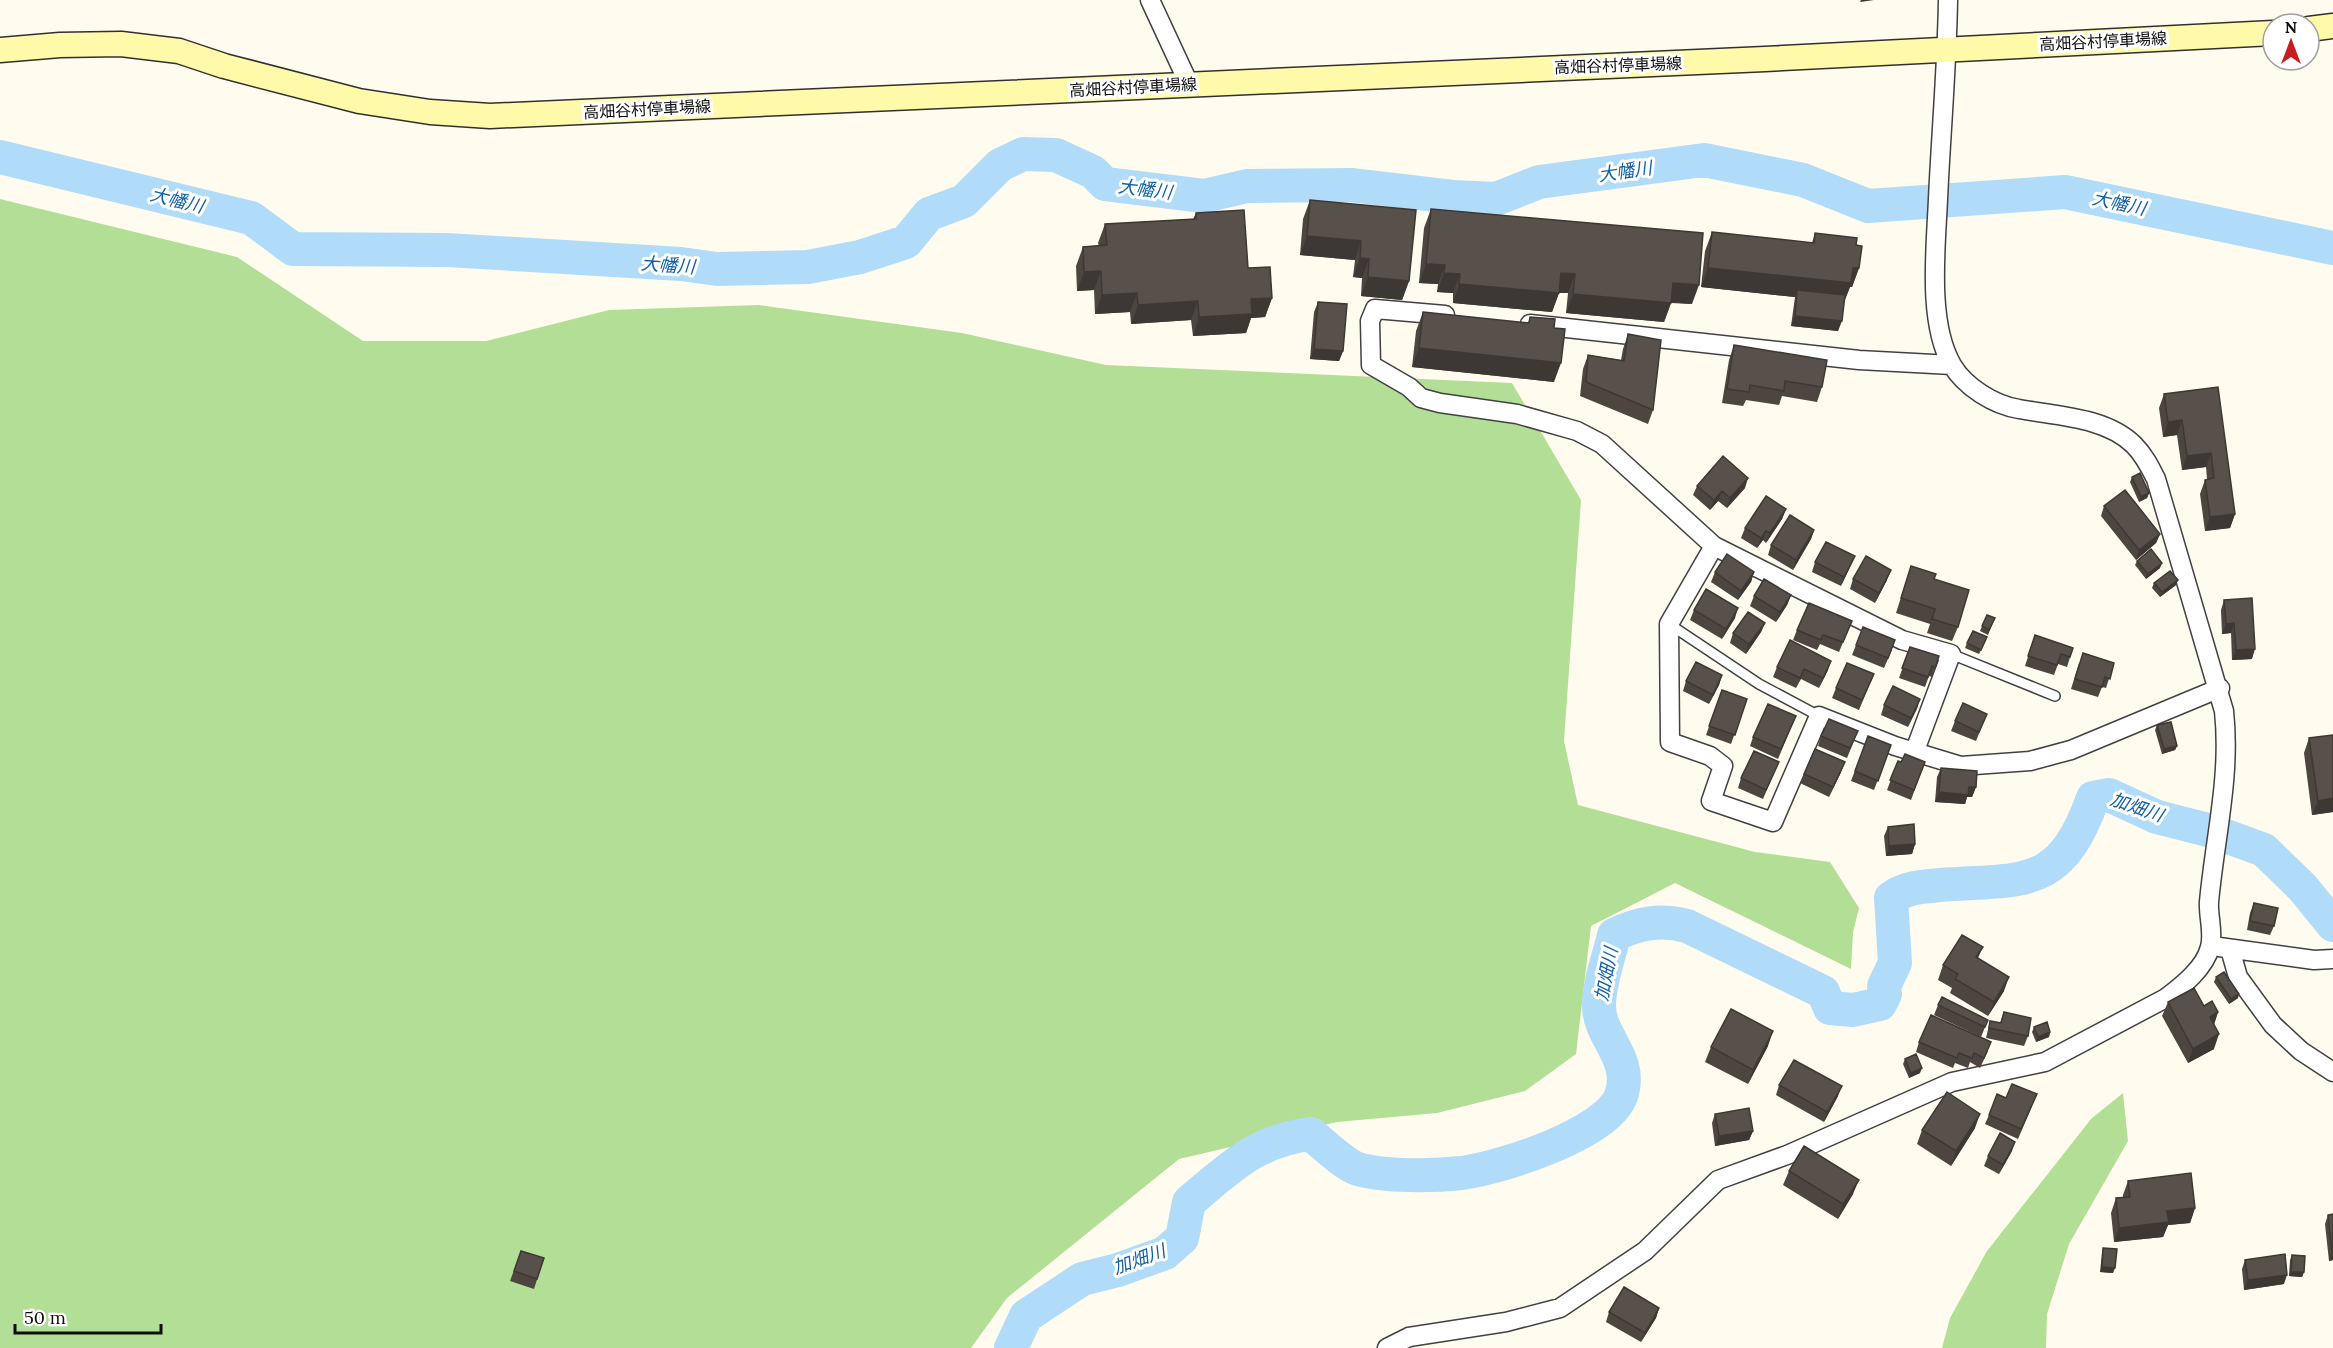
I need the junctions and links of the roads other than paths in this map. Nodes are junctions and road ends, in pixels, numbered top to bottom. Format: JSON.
{"nodes":[{"id":1,"x":1150,"y":0,"type":"edge"},
{"id":2,"x":1947,"y":0,"type":"edge"},
{"id":3,"x":2261,"y":34,"type":"edge"},
{"id":4,"x":1947,"y":49,"type":"junction"},
{"id":5,"x":0,"y":50,"type":"edge"},
{"id":6,"x":1189,"y":84,"type":"junction"},
{"id":7,"x":1466,"y":317,"type":"edge"},
{"id":8,"x":1511,"y":322,"type":"edge"},
{"id":9,"x":1952,"y":365,"type":"junction"},
{"id":10,"x":1714,"y":546,"type":"junction"},
{"id":11,"x":1669,"y":624,"type":"junction"},
{"id":12,"x":1951,"y":654,"type":"junction"},
{"id":13,"x":2220,"y":688,"type":"junction"},
{"id":14,"x":2055,"y":696,"type":"dead end"},
{"id":15,"x":1819,"y":716,"type":"junction"},
{"id":16,"x":1914,"y":753,"type":"junction"},
{"id":17,"x":2211,"y":946,"type":"junction"},
{"id":18,"x":2230,"y":949,"type":"junction"},
{"id":19,"x":2333,"y":959,"type":"edge"},
{"id":20,"x":2333,"y":1072,"type":"edge"},
{"id":21,"x":1387,"y":1348,"type":"edge"}],
"edges":[{"from":1,"to":6,"type":"street"},
{"from":2,"to":4,"type":"street"},
{"from":3,"to":4,"type":"main road","name":"高畑谷村停車場線"},
{"from":4,"to":6,"type":"main road","name":"高畑谷村停車場線"},
{"from":4,"to":9,"type":"street"},
{"from":5,"to":6,"type":"main road","name":"高畑谷村停車場線"},
{"from":7,"to":10,"type":"street"},
{"from":8,"to":9,"type":"street"},
{"from":9,"to":13,"type":"street"},
{"from":10,"to":11,"type":"street"},
{"from":10,"to":12,"type":"street"},
{"from":11,"to":15,"type":"lane"},
{"from":11,"to":15,"type":"street"},
{"from":12,"to":14,"type":"lane"},
{"from":12,"to":16,"type":"street"},
{"from":13,"to":16,"type":"street"},
{"from":13,"to":17,"type":"street"},
{"from":15,"to":16,"type":"street"},
{"from":17,"to":18,"type":"street"},
{"from":17,"to":21,"type":"street"},
{"from":18,"to":19,"type":"street"},
{"from":18,"to":20,"type":"street"}]}
